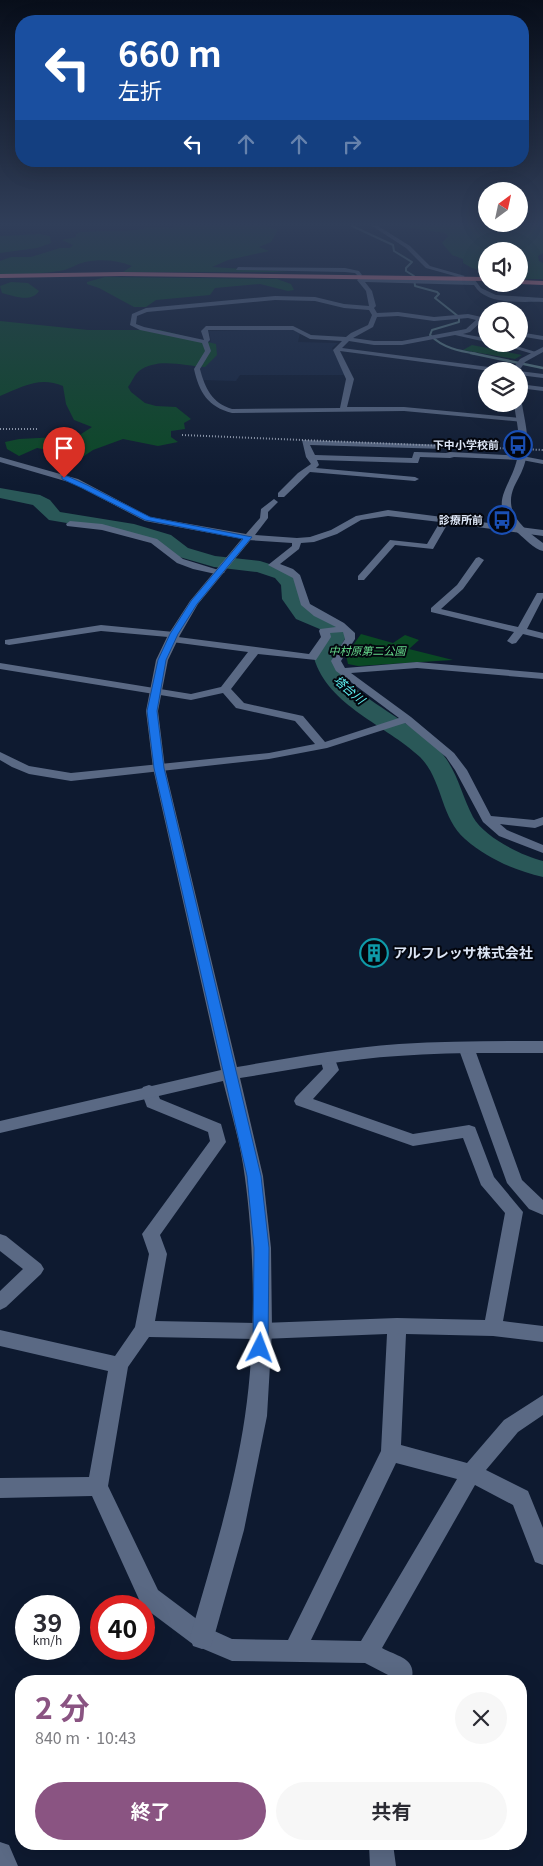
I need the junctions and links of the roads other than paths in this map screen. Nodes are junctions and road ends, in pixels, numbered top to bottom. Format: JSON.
{"nodes":[{"id":1,"x":139,"y":313,"type":"edge"},
{"id":2,"x":375,"y":315,"type":"joint"},
{"id":3,"x":478,"y":318,"type":"edge"},
{"id":4,"x":478,"y":325,"type":"edge"},
{"id":5,"x":452,"y":334,"type":"junction"},
{"id":6,"x":528,"y":336,"type":"edge"},
{"id":7,"x":543,"y":338,"type":"edge"},
{"id":8,"x":346,"y":339,"type":"junction"},
{"id":9,"x":478,"y":339,"type":"edge"},
{"id":10,"x":204,"y":342,"type":"junction"},
{"id":11,"x":337,"y":349,"type":"junction"},
{"id":12,"x":540,"y":351,"type":"edge"},
{"id":13,"x":523,"y":362,"type":"edge"},
{"id":14,"x":478,"y":368,"type":"edge"},
{"id":15,"x":528,"y":373,"type":"edge"},
{"id":16,"x":543,"y":376,"type":"edge"},
{"id":17,"x":528,"y":387,"type":"edge"},
{"id":18,"x":543,"y":389,"type":"edge"},
{"id":19,"x":343,"y":408,"type":"junction"},
{"id":20,"x":519,"y":412,"type":"edge"},
{"id":21,"x":520,"y":420,"type":"junction"},
{"id":22,"x":448,"y":452,"type":"junction"},
{"id":23,"x":310,"y":457,"type":"junction"},
{"id":24,"x":522,"y":458,"type":"junction"},
{"id":25,"x":0,"y":459,"type":"edge"},
{"id":26,"x":543,"y":462,"type":"edge"},
{"id":27,"x":310,"y":470,"type":"junction"},
{"id":28,"x":415,"y":479,"type":"dead end"},
{"id":29,"x":446,"y":520,"type":"junction"},
{"id":30,"x":70,"y":524,"type":"dead end"},
{"id":31,"x":520,"y":529,"type":"junction"},
{"id":32,"x":543,"y":533,"type":"edge"},
{"id":33,"x":248,"y":537,"type":"junction"},
{"id":34,"x":297,"y":541,"type":"junction"},
{"id":35,"x":543,"y":548,"type":"edge"},
{"id":36,"x":479,"y":560,"type":"dead end"},
{"id":37,"x":222,"y":570,"type":"junction"},
{"id":38,"x":360,"y":578,"type":"dead end"},
{"id":39,"x":540,"y":595,"type":"dead end"},
{"id":40,"x":346,"y":629,"type":"junction"},
{"id":41,"x":521,"y":631,"type":"junction"},
{"id":42,"x":173,"y":636,"type":"junction"},
{"id":43,"x":543,"y":636,"type":"edge"},
{"id":44,"x":512,"y":641,"type":"dead end"},
{"id":45,"x":9,"y":642,"type":"dead end"},
{"id":46,"x":256,"y":649,"type":"junction"},
{"id":47,"x":0,"y":666,"type":"edge"},
{"id":48,"x":341,"y":671,"type":"junction"},
{"id":49,"x":543,"y":676,"type":"edge"},
{"id":50,"x":225,"y":689,"type":"junction"},
{"id":51,"x":155,"y":692,"type":"junction"},
{"id":52,"x":407,"y":719,"type":"junction"},
{"id":53,"x":323,"y":746,"type":"junction"},
{"id":54,"x":0,"y":755,"type":"edge"},
{"id":55,"x":159,"y":768,"type":"junction"},
{"id":56,"x":487,"y":818,"type":"junction"},
{"id":57,"x":543,"y":821,"type":"edge"},
{"id":58,"x":543,"y":849,"type":"edge"},
{"id":59,"x":466,"y":1047,"type":"junction"},
{"id":60,"x":543,"y":1047,"type":"edge"},
{"id":61,"x":328,"y":1058,"type":"junction"},
{"id":62,"x":229,"y":1074,"type":"junction"},
{"id":63,"x":149,"y":1091,"type":"junction"},
{"id":64,"x":0,"y":1127,"type":"edge"},
{"id":65,"x":543,"y":1208,"type":"edge"},
{"id":66,"x":0,"y":1241,"type":"edge"},
{"id":67,"x":0,"y":1302,"type":"edge"},
{"id":68,"x":397,"y":1326,"type":"junction"},
{"id":69,"x":493,"y":1328,"type":"junction"},
{"id":70,"x":144,"y":1329,"type":"junction"},
{"id":71,"x":262,"y":1331,"type":"junction"},
{"id":72,"x":543,"y":1334,"type":"edge"},
{"id":73,"x":0,"y":1338,"type":"edge"},
{"id":74,"x":119,"y":1365,"type":"junction"},
{"id":75,"x":543,"y":1404,"type":"edge"},
{"id":76,"x":391,"y":1452,"type":"junction"},
{"id":77,"x":471,"y":1473,"type":"junction"},
{"id":78,"x":98,"y":1486,"type":"junction"},
{"id":79,"x":0,"y":1488,"type":"edge"},
{"id":80,"x":543,"y":1555,"type":"edge"},
{"id":81,"x":202,"y":1637,"type":"junction"},
{"id":82,"x":294,"y":1651,"type":"junction"},
{"id":83,"x":367,"y":1652,"type":"junction"},
{"id":84,"x":401,"y":1675,"type":"edge"},
{"id":85,"x":382,"y":1850,"type":"edge"},
{"id":86,"x":0,"y":1854,"type":"edge"},
{"id":87,"x":5,"y":1866,"type":"edge"},
{"id":88,"x":383,"y":1866,"type":"edge"}],
"edges":[{"from":1,"to":10,"type":"street"},
{"from":2,"to":3,"type":"street"},
{"from":2,"to":8,"type":"street"},
{"from":4,"to":5,"type":"street"},
{"from":5,"to":8,"type":"street"},
{"from":5,"to":9,"type":"street"},
{"from":6,"to":7,"type":"street"},
{"from":8,"to":10,"type":"street"},
{"from":8,"to":11,"type":"street"},
{"from":10,"to":19,"type":"street"},
{"from":11,"to":14,"type":"street"},
{"from":11,"to":19,"type":"street"},
{"from":12,"to":13,"type":"street"},
{"from":15,"to":16,"type":"street"},
{"from":17,"to":18,"type":"street"},
{"from":19,"to":21,"type":"street"},
{"from":20,"to":21,"type":"street"},
{"from":21,"to":24,"type":"street"},
{"from":22,"to":23,"type":"street"},
{"from":22,"to":23,"type":"street"},
{"from":22,"to":24,"type":"street"},
{"from":23,"to":27,"type":"street"},
{"from":24,"to":26,"type":"street"},
{"from":24,"to":31,"type":"street"},
{"from":25,"to":33,"type":"street"},
{"from":27,"to":28,"type":"street"},
{"from":27,"to":33,"type":"street"},
{"from":29,"to":31,"type":"street"},
{"from":29,"to":34,"type":"street"},
{"from":29,"to":38,"type":"street"},
{"from":30,"to":37,"type":"street"},
{"from":31,"to":32,"type":"street"},
{"from":31,"to":35,"type":"street"},
{"from":33,"to":34,"type":"street"},
{"from":33,"to":37,"type":"street"},
{"from":34,"to":40,"type":"street"},
{"from":36,"to":41,"type":"street"},
{"from":37,"to":42,"type":"street"},
{"from":39,"to":41,"type":"street"},
{"from":40,"to":46,"type":"street"},
{"from":40,"to":48,"type":"street"},
{"from":41,"to":43,"type":"street"},
{"from":41,"to":44,"type":"street"},
{"from":42,"to":45,"type":"street"},
{"from":42,"to":46,"type":"street"},
{"from":42,"to":51,"type":"street"},
{"from":46,"to":50,"type":"street"},
{"from":47,"to":51,"type":"street"},
{"from":48,"to":49,"type":"street"},
{"from":48,"to":52,"type":"street"},
{"from":50,"to":51,"type":"street"},
{"from":50,"to":53,"type":"street"},
{"from":51,"to":55,"type":"street"},
{"from":52,"to":53,"type":"street"},
{"from":52,"to":56,"type":"street"},
{"from":53,"to":55,"type":"street"},
{"from":54,"to":55,"type":"street"},
{"from":55,"to":62,"type":"street"},
{"from":56,"to":57,"type":"street"},
{"from":56,"to":58,"type":"street"},
{"from":59,"to":60,"type":"street"},
{"from":59,"to":61,"type":"street"},
{"from":59,"to":65,"type":"street"},
{"from":61,"to":62,"type":"street"},
{"from":61,"to":69,"type":"street"},
{"from":62,"to":63,"type":"street"},
{"from":62,"to":71,"type":"street"},
{"from":63,"to":64,"type":"street"},
{"from":63,"to":70,"type":"street"},
{"from":66,"to":67,"type":"street"},
{"from":68,"to":69,"type":"street"},
{"from":68,"to":71,"type":"street"},
{"from":68,"to":76,"type":"street"},
{"from":69,"to":72,"type":"street"},
{"from":70,"to":71,"type":"street"},
{"from":70,"to":74,"type":"street"},
{"from":71,"to":81,"type":"street"},
{"from":73,"to":74,"type":"street"},
{"from":74,"to":78,"type":"street"},
{"from":75,"to":77,"type":"street"},
{"from":76,"to":77,"type":"street"},
{"from":76,"to":82,"type":"street"},
{"from":77,"to":80,"type":"street"},
{"from":77,"to":83,"type":"street"},
{"from":78,"to":79,"type":"street"},
{"from":78,"to":81,"type":"street"},
{"from":81,"to":82,"type":"street"},
{"from":82,"to":83,"type":"street"},
{"from":83,"to":84,"type":"street"},
{"from":85,"to":88,"type":"street"},
{"from":86,"to":87,"type":"street"}]}
